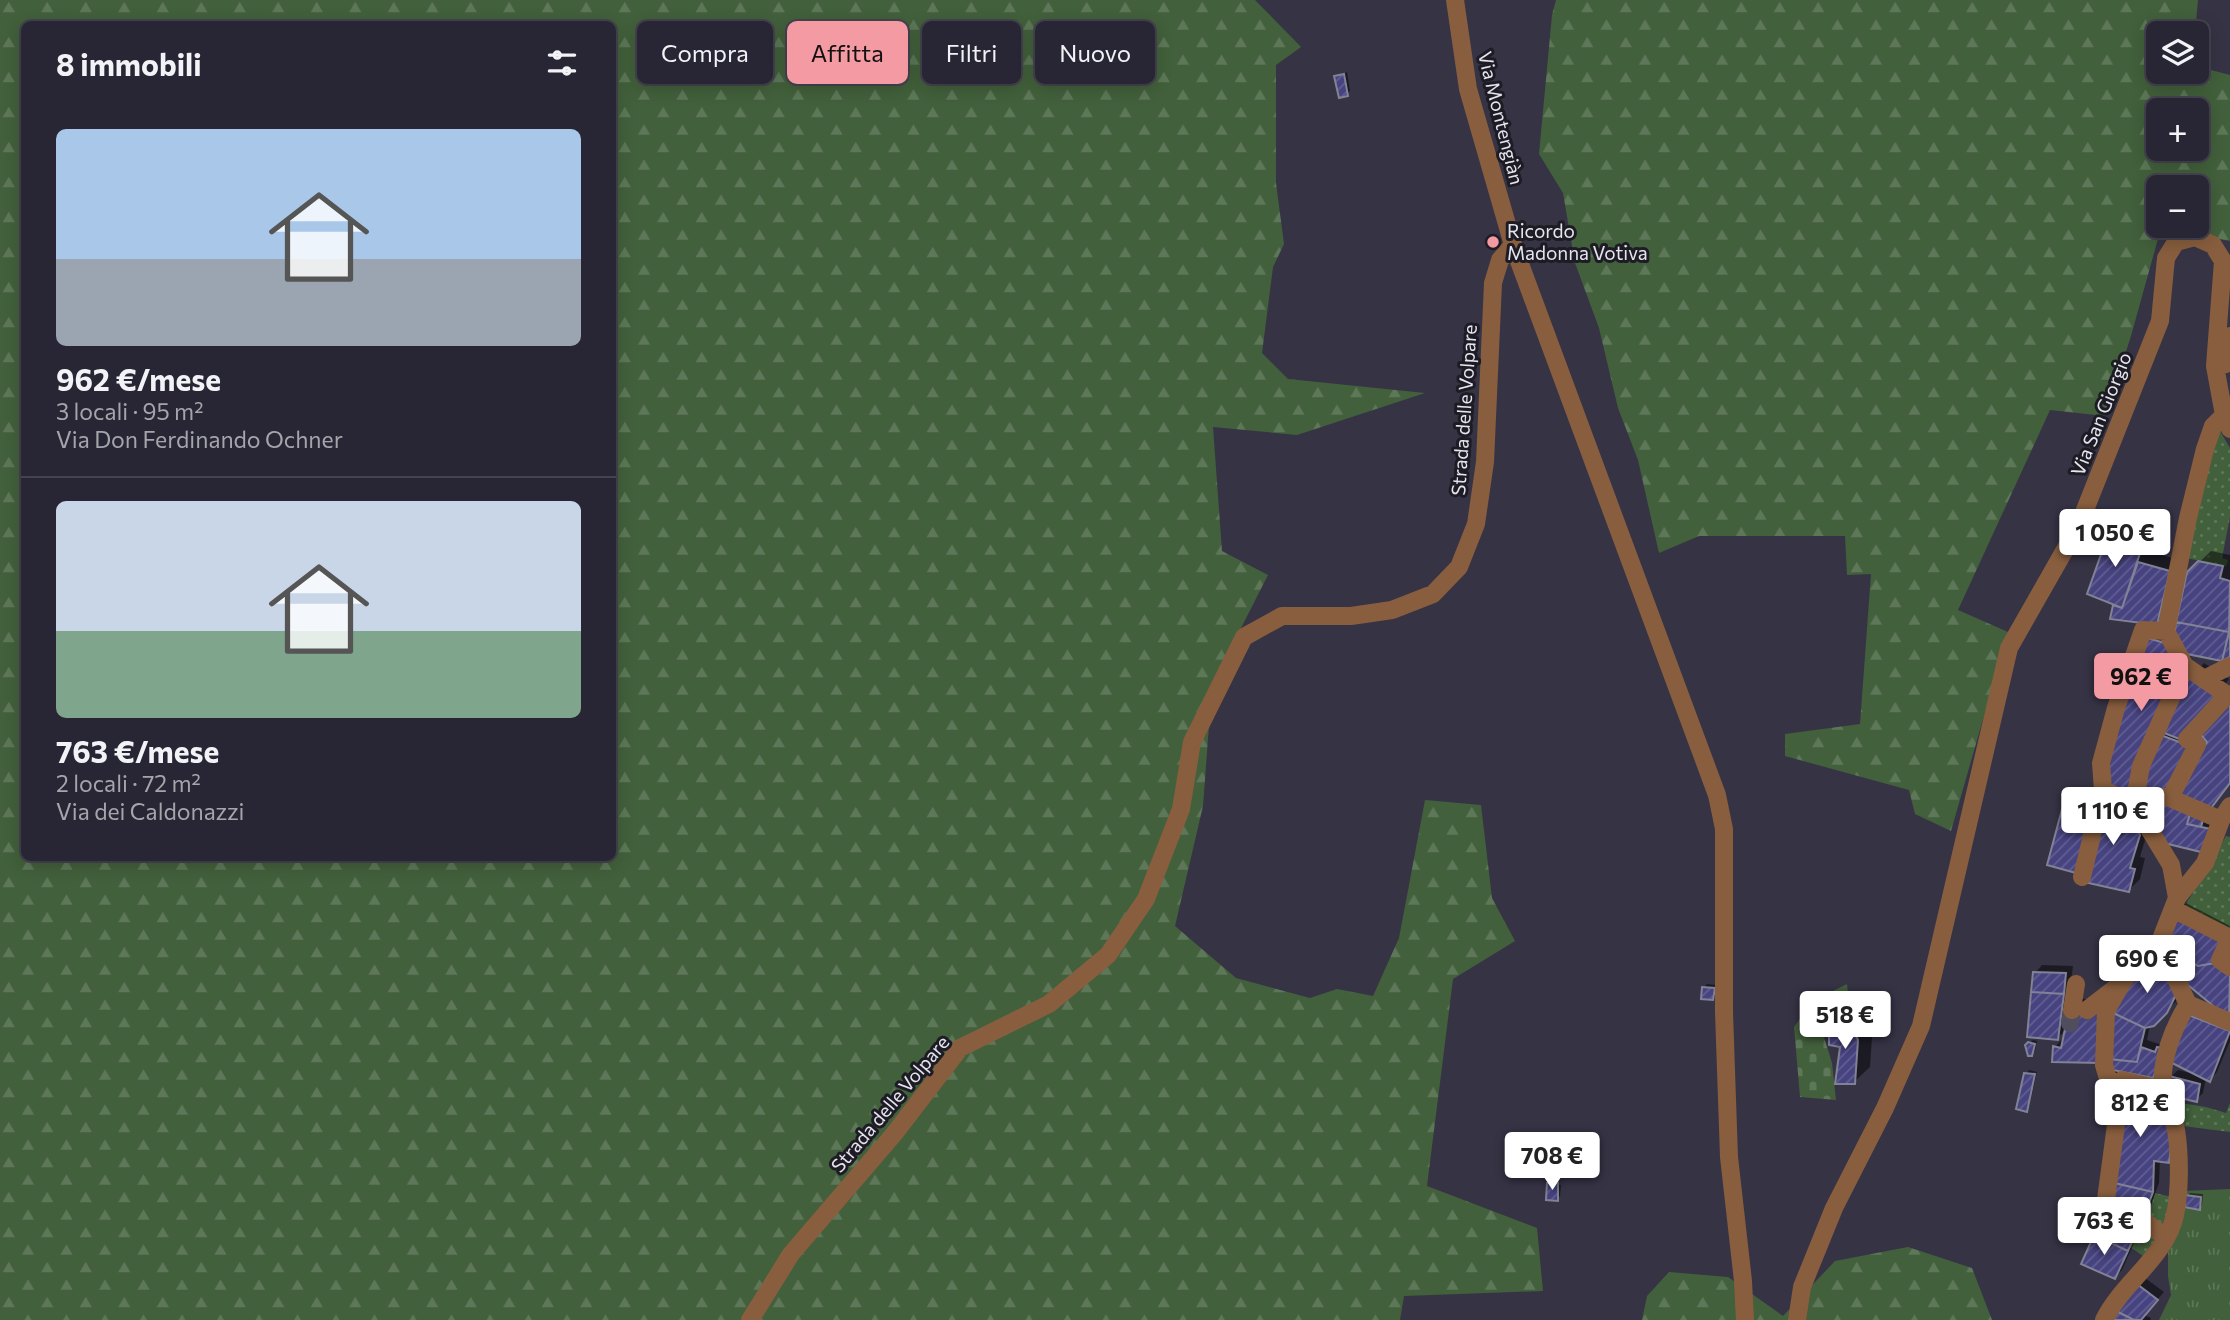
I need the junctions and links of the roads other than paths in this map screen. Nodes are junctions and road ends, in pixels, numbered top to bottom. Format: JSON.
{"nodes":[{"id":1,"x":1455,"y":0,"type":"edge"},
{"id":2,"x":1513,"y":244,"type":"junction"},
{"id":3,"x":2230,"y":336,"type":"edge"},
{"id":4,"x":2215,"y":366,"type":"junction"},
{"id":5,"x":2227,"y":422,"type":"edge"},
{"id":6,"x":2166,"y":631,"type":"junction"},
{"id":7,"x":2185,"y":666,"type":"junction"},
{"id":8,"x":2230,"y":666,"type":"edge"},
{"id":9,"x":2206,"y":678,"type":"junction"},
{"id":10,"x":2229,"y":695,"type":"edge"},
{"id":11,"x":2103,"y":790,"type":"junction"},
{"id":12,"x":2170,"y":798,"type":"junction"},
{"id":13,"x":2135,"y":799,"type":"junction"},
{"id":14,"x":2225,"y":813,"type":"edge"},
{"id":15,"x":2082,"y":877,"type":"dead end"},
{"id":16,"x":2175,"y":903,"type":"junction"},
{"id":17,"x":2230,"y":938,"type":"edge"},
{"id":18,"x":2159,"y":944,"type":"junction"},
{"id":19,"x":2230,"y":967,"type":"edge"},
{"id":20,"x":2122,"y":983,"type":"junction"},
{"id":21,"x":2076,"y":984,"type":"dead end"},
{"id":22,"x":2185,"y":1009,"type":"junction"},
{"id":23,"x":2230,"y":1022,"type":"edge"},
{"id":24,"x":2163,"y":1090,"type":"junction"},
{"id":25,"x":2120,"y":1102,"type":"junction"},
{"id":26,"x":2165,"y":1237,"type":"junction"},
{"id":27,"x":750,"y":1320,"type":"edge"},
{"id":28,"x":1745,"y":1320,"type":"edge"},
{"id":29,"x":1797,"y":1320,"type":"edge"},
{"id":30,"x":2104,"y":1320,"type":"edge"}],
"edges":[{"from":1,"to":2,"type":"street","name":"Via Montengiàn"},
{"from":2,"to":27,"type":"street","name":"Strada delle Volpare"},
{"from":2,"to":28,"type":"street","name":"Via Montengiàn"},
{"from":3,"to":4,"type":"street"},
{"from":4,"to":5,"type":"street","name":"Via San Giorgio"},
{"from":4,"to":29,"type":"street","name":"Via San Giorgio"},
{"from":5,"to":6,"type":"street"},
{"from":6,"to":7,"type":"street"},
{"from":6,"to":11,"type":"street"},
{"from":7,"to":9,"type":"street"},
{"from":7,"to":13,"type":"street"},
{"from":8,"to":9,"type":"street"},
{"from":9,"to":10,"type":"street"},
{"from":10,"to":12,"type":"street"},
{"from":11,"to":13,"type":"street"},
{"from":11,"to":15,"type":"street"},
{"from":12,"to":13,"type":"street"},
{"from":12,"to":14,"type":"street"},
{"from":13,"to":16,"type":"street"},
{"from":14,"to":16,"type":"street"},
{"from":16,"to":17,"type":"street"},
{"from":16,"to":18,"type":"street"},
{"from":17,"to":19,"type":"street"},
{"from":18,"to":20,"type":"street"},
{"from":18,"to":22,"type":"street"},
{"from":20,"to":21,"type":"street"},
{"from":20,"to":25,"type":"street"},
{"from":22,"to":23,"type":"street"},
{"from":22,"to":24,"type":"street"},
{"from":24,"to":25,"type":"street"},
{"from":24,"to":26,"type":"street"},
{"from":25,"to":26,"type":"street"},
{"from":26,"to":30,"type":"street"}]}
